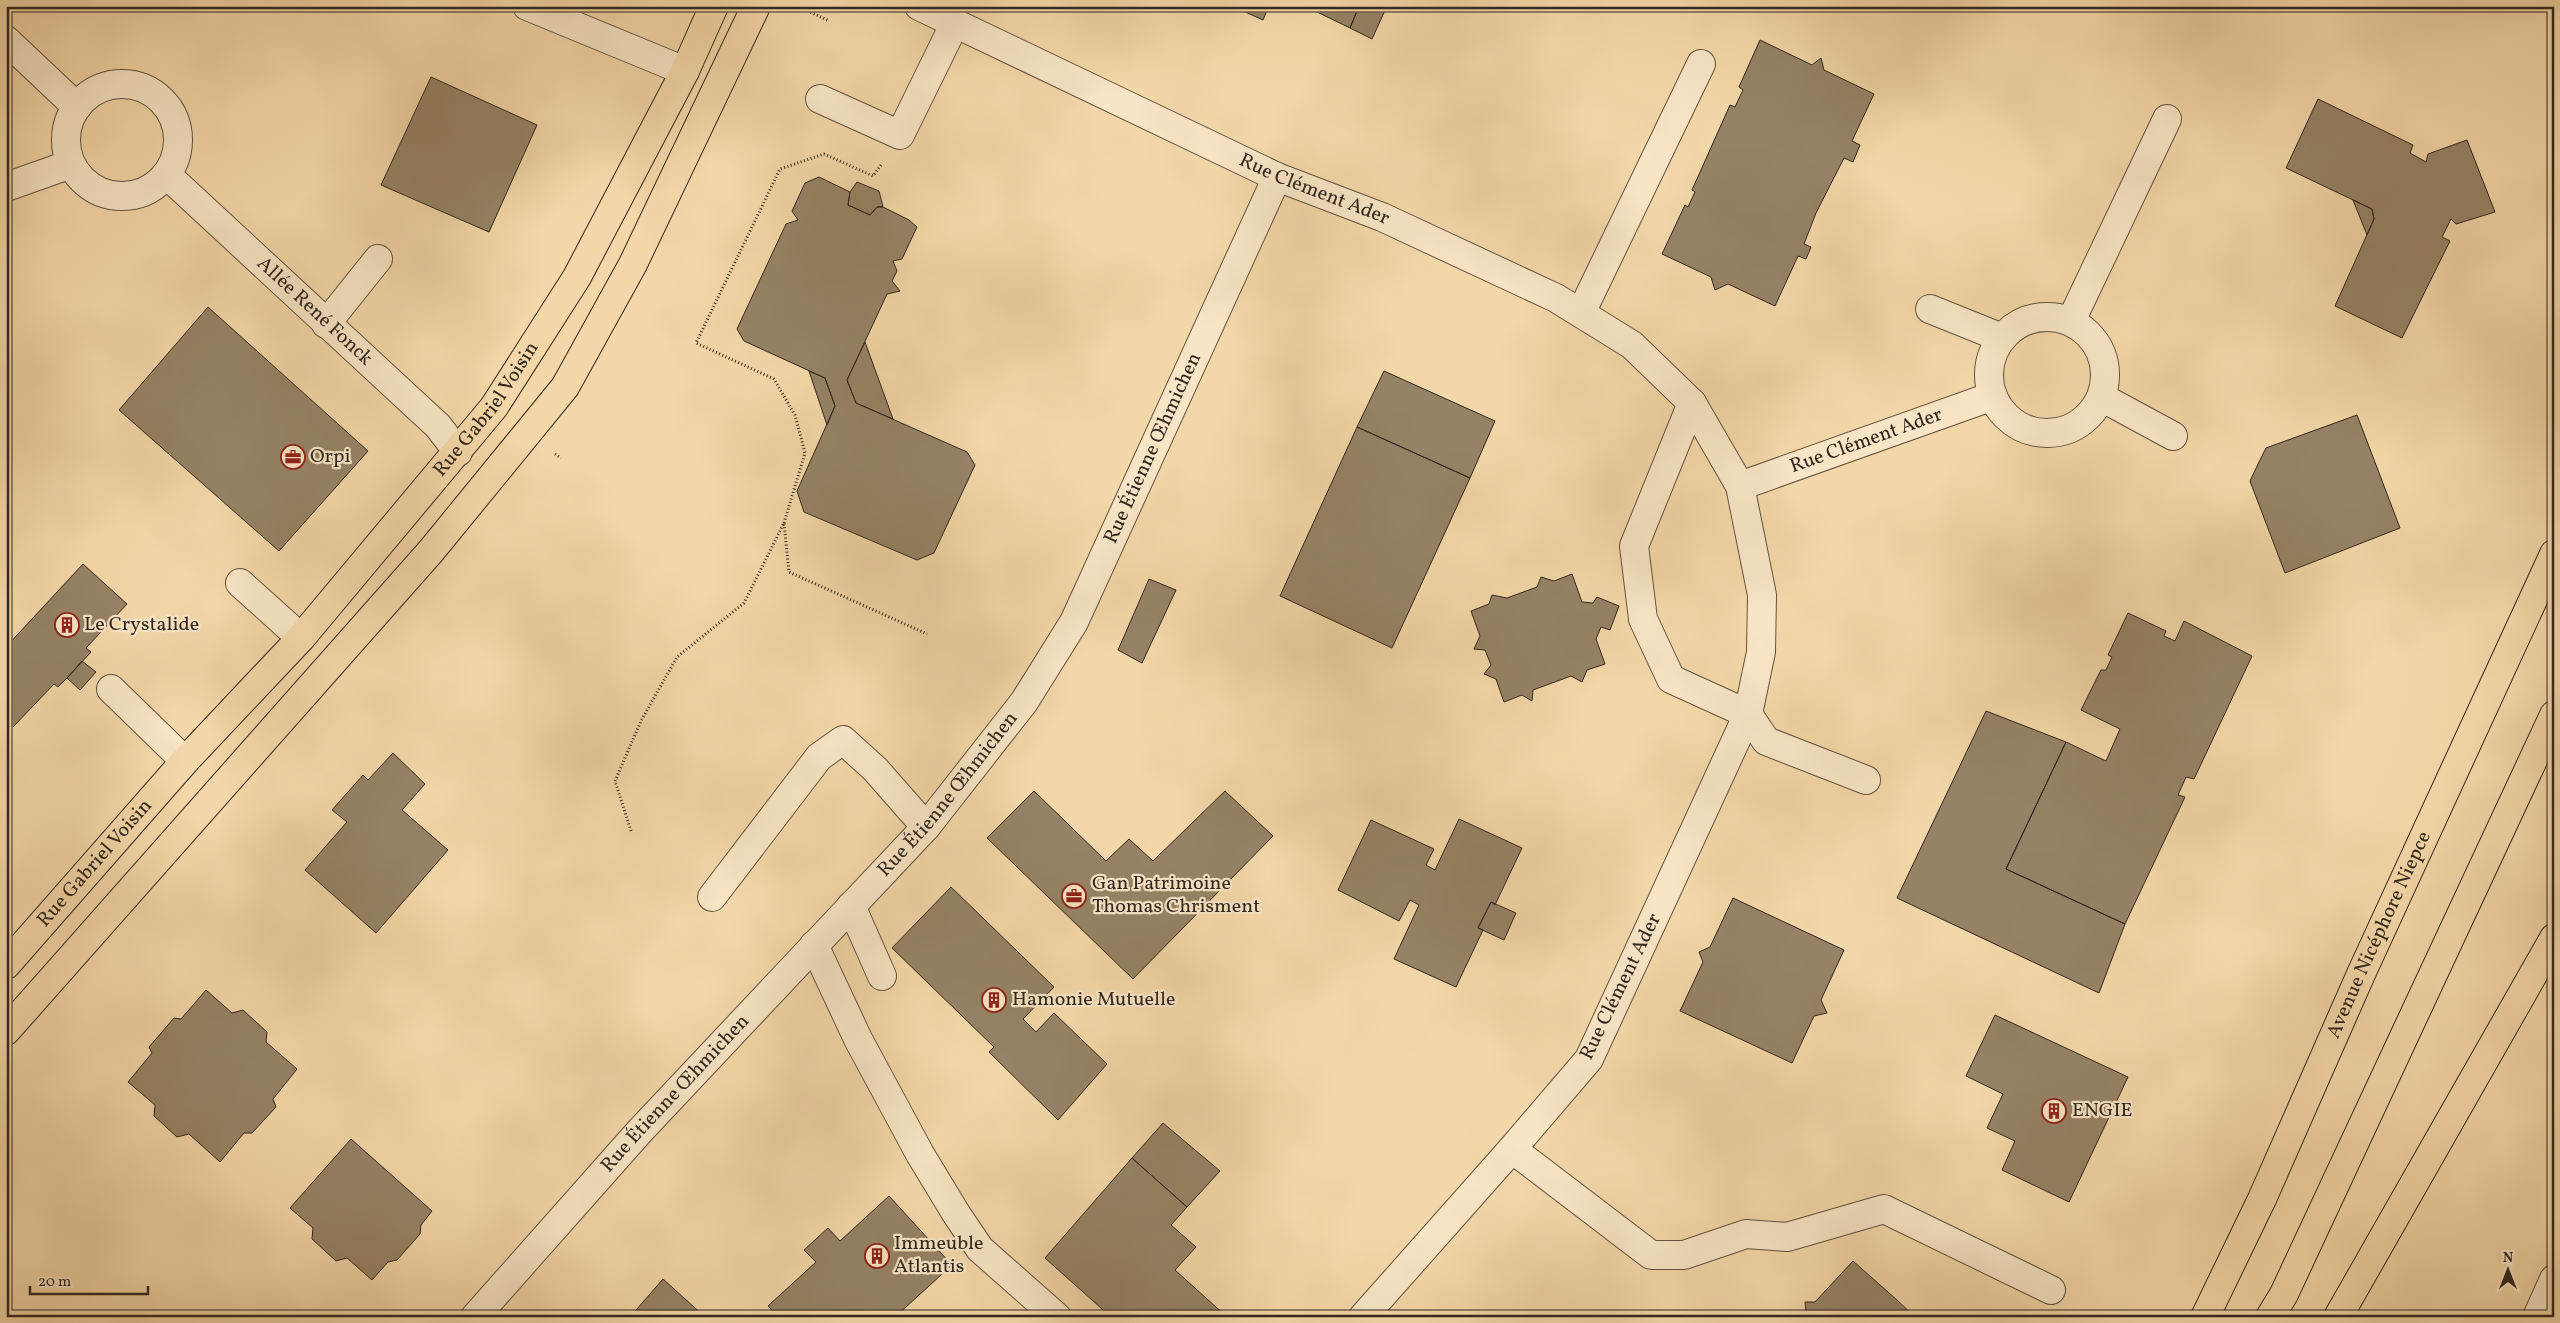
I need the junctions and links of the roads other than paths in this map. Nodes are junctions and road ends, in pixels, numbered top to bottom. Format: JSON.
{"nodes":[{"id":1,"x":527,"y":6,"type":"edge"},
{"id":2,"x":714,"y":6,"type":"edge"},
{"id":3,"x":756,"y":6,"type":"edge"},
{"id":4,"x":919,"y":6,"type":"edge"},
{"id":5,"x":955,"y":23,"type":"junction"},
{"id":6,"x":6,"y":40,"type":"edge"},
{"id":7,"x":1701,"y":64,"type":"dead end"},
{"id":8,"x":685,"y":71,"type":"junction"},
{"id":9,"x":820,"y":100,"type":"dead end"},
{"id":10,"x":77,"y":107,"type":"junction"},
{"id":11,"x":2167,"y":119,"type":"dead end"},
{"id":12,"x":71,"y":164,"type":"junction"},
{"id":13,"x":167,"y":175,"type":"junction"},
{"id":14,"x":1277,"y":177,"type":"junction"},
{"id":15,"x":6,"y":188,"type":"edge"},
{"id":16,"x":378,"y":259,"type":"dead end"},
{"id":17,"x":1930,"y":309,"type":"dead end"},
{"id":18,"x":1580,"y":313,"type":"junction"},
{"id":19,"x":2071,"y":321,"type":"junction"},
{"id":20,"x":326,"y":324,"type":"junction"},
{"id":21,"x":2002,"y":338,"type":"junction"},
{"id":22,"x":1993,"y":396,"type":"junction"},
{"id":23,"x":2101,"y":397,"type":"junction"},
{"id":24,"x":1692,"y":403,"type":"junction"},
{"id":25,"x":2173,"y":436,"type":"dead end"},
{"id":26,"x":458,"y":452,"type":"junction"},
{"id":27,"x":1740,"y":486,"type":"junction"},
{"id":28,"x":2554,"y":554,"type":"edge"},
{"id":29,"x":240,"y":584,"type":"dead end"},
{"id":30,"x":301,"y":638,"type":"junction"},
{"id":31,"x":111,"y":689,"type":"dead end"},
{"id":32,"x":1748,"y":714,"type":"junction"},
{"id":33,"x":2554,"y":715,"type":"edge"},
{"id":34,"x":185,"y":761,"type":"junction"},
{"id":35,"x":1866,"y":780,"type":"dead end"},
{"id":36,"x":926,"y":827,"type":"junction"},
{"id":37,"x":712,"y":897,"type":"dead end"},
{"id":38,"x":851,"y":906,"type":"junction"},
{"id":39,"x":2554,"y":938,"type":"edge"},
{"id":40,"x":814,"y":945,"type":"junction"},
{"id":41,"x":6,"y":965,"type":"edge"},
{"id":42,"x":882,"y":976,"type":"dead end"},
{"id":43,"x":6,"y":1031,"type":"edge"},
{"id":44,"x":1512,"y":1149,"type":"junction"},
{"id":45,"x":2554,"y":1279,"type":"edge"},
{"id":46,"x":2051,"y":1290,"type":"dead end"},
{"id":47,"x":475,"y":1317,"type":"edge"},
{"id":48,"x":1057,"y":1317,"type":"edge"},
{"id":49,"x":1363,"y":1317,"type":"edge"},
{"id":50,"x":2205,"y":1317,"type":"edge"},
{"id":51,"x":2270,"y":1317,"type":"edge"},
{"id":52,"x":2338,"y":1317,"type":"edge"},
{"id":53,"x":2537,"y":1317,"type":"edge"}],
"edges":[{"from":1,"to":8,"type":"street"},
{"from":2,"to":8,"type":"main road","name":"Rue Gabriel Voisin"},
{"from":3,"to":43,"type":"main road"},
{"from":4,"to":5,"type":"street","name":"Rue Clément Ader"},
{"from":5,"to":9,"type":"street"},
{"from":5,"to":14,"type":"street","name":"Rue Clément Ader"},
{"from":6,"to":10,"type":"street"},
{"from":7,"to":18,"type":"street"},
{"from":8,"to":26,"type":"main road","name":"Rue Gabriel Voisin"},
{"from":10,"to":12,"type":"street"},
{"from":10,"to":13,"type":"street"},
{"from":11,"to":19,"type":"street"},
{"from":12,"to":13,"type":"street"},
{"from":12,"to":15,"type":"street"},
{"from":13,"to":20,"type":"street","name":"Allée René Fonck"},
{"from":14,"to":18,"type":"street","name":"Rue Clément Ader"},
{"from":14,"to":36,"type":"street","name":"Rue Étienne Œhmichen"},
{"from":16,"to":20,"type":"street"},
{"from":17,"to":21,"type":"street"},
{"from":18,"to":24,"type":"street","name":"Rue Clément Ader"},
{"from":19,"to":21,"type":"street"},
{"from":19,"to":23,"type":"street"},
{"from":20,"to":26,"type":"street","name":"Allée René Fonck"},
{"from":21,"to":22,"type":"street"},
{"from":22,"to":23,"type":"street"},
{"from":22,"to":27,"type":"street","name":"Rue Clément Ader"},
{"from":23,"to":25,"type":"street"},
{"from":24,"to":27,"type":"street","name":"Rue Clément Ader"},
{"from":24,"to":32,"type":"street"},
{"from":26,"to":30,"type":"main road","name":"Rue Gabriel Voisin"},
{"from":27,"to":32,"type":"street","name":"Rue Clément Ader"},
{"from":28,"to":50,"type":"main road","name":"Avenue Nicéphore Niepce"},
{"from":29,"to":30,"type":"street"},
{"from":30,"to":34,"type":"main road","name":"Rue Gabriel Voisin"},
{"from":31,"to":34,"type":"street"},
{"from":32,"to":35,"type":"street"},
{"from":32,"to":44,"type":"street","name":"Rue Clément Ader"},
{"from":33,"to":51,"type":"main road"},
{"from":34,"to":41,"type":"main road","name":"Rue Gabriel Voisin"},
{"from":36,"to":37,"type":"street"},
{"from":36,"to":38,"type":"street","name":"Rue Étienne Œhmichen"},
{"from":38,"to":40,"type":"street","name":"Rue Étienne Œhmichen"},
{"from":38,"to":42,"type":"street"},
{"from":39,"to":52,"type":"main road"},
{"from":40,"to":47,"type":"street","name":"Rue Étienne Œhmichen"},
{"from":40,"to":48,"type":"street"},
{"from":44,"to":46,"type":"street"},
{"from":44,"to":49,"type":"street","name":"Rue Clément Ader"},
{"from":45,"to":53,"type":"street"}]}
